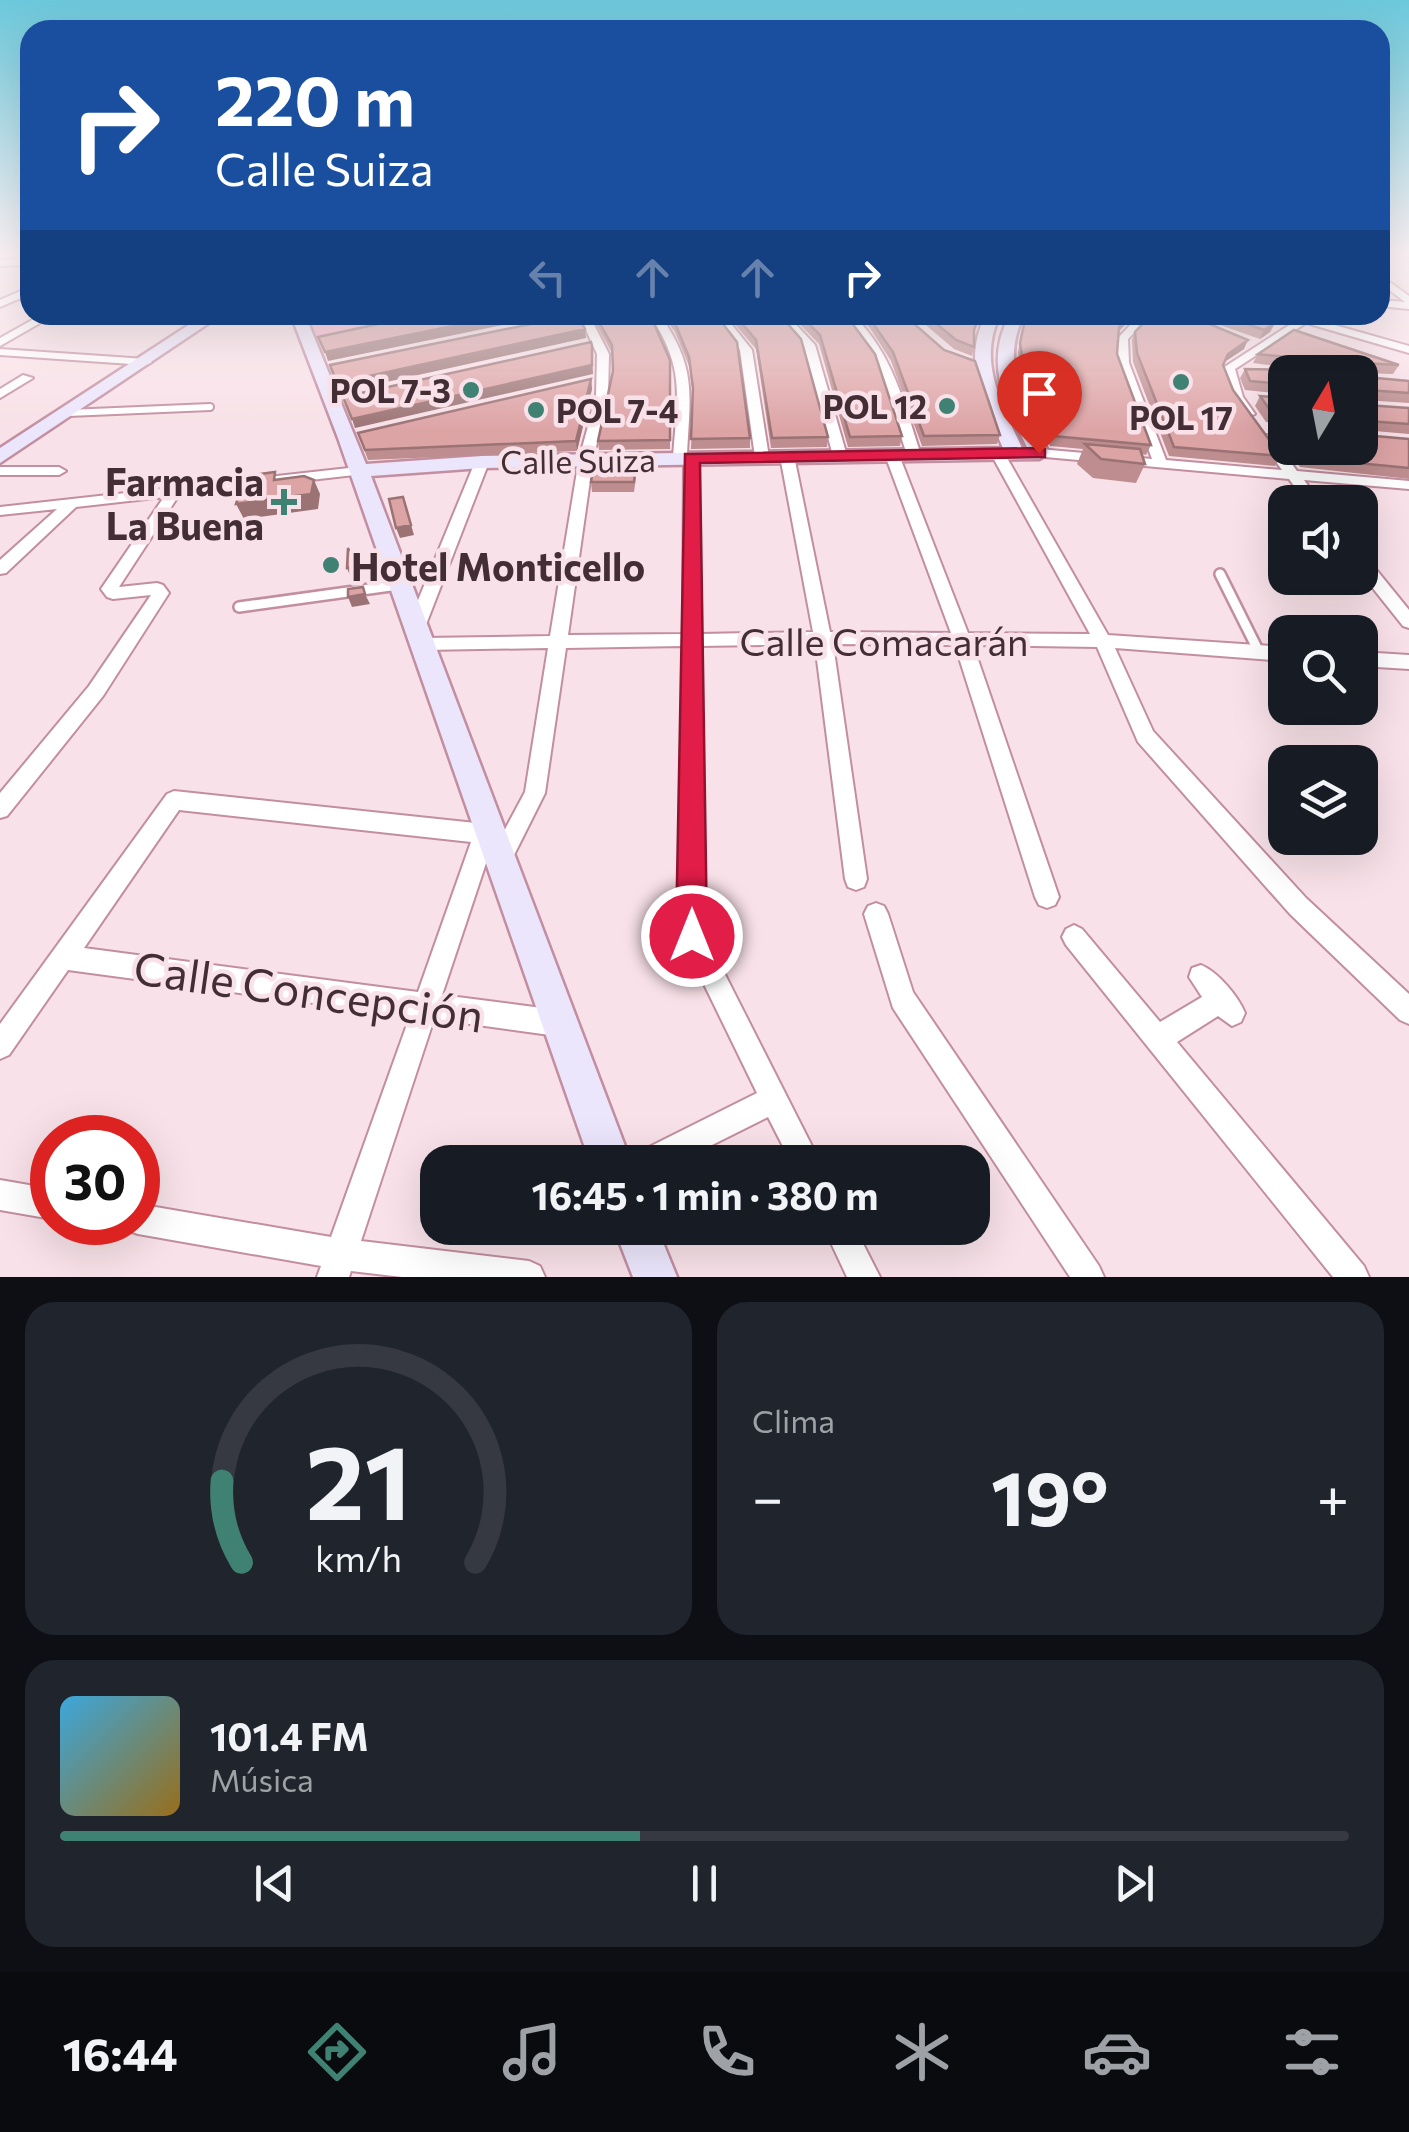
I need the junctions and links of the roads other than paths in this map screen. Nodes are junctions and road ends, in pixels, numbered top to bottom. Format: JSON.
{"nodes":[{"id":1,"x":31,"y":325,"type":"edge"},
{"id":2,"x":200,"y":325,"type":"edge"},
{"id":3,"x":589,"y":325,"type":"edge"},
{"id":4,"x":662,"y":325,"type":"edge"},
{"id":5,"x":726,"y":325,"type":"edge"},
{"id":6,"x":790,"y":325,"type":"edge"},
{"id":7,"x":857,"y":325,"type":"edge"},
{"id":8,"x":987,"y":325,"type":"edge"},
{"id":9,"x":993,"y":325,"type":"edge"},
{"id":10,"x":1012,"y":325,"type":"edge"},
{"id":11,"x":1136,"y":325,"type":"edge"},
{"id":12,"x":1297,"y":325,"type":"edge"},
{"id":13,"x":1333,"y":325,"type":"edge"},
{"id":14,"x":311,"y":332,"type":"edge"},
{"id":15,"x":1006,"y":337,"type":"junction"},
{"id":16,"x":0,"y":342,"type":"edge"},
{"id":17,"x":1245,"y":342,"type":"edge"},
{"id":18,"x":597,"y":343,"type":"junction"},
{"id":19,"x":578,"y":347,"type":"edge"},
{"id":20,"x":1264,"y":348,"type":"junction"},
{"id":21,"x":1409,"y":350,"type":"edge"},
{"id":22,"x":0,"y":352,"type":"edge"},
{"id":23,"x":962,"y":359,"type":"edge"},
{"id":24,"x":146,"y":362,"type":"junction"},
{"id":25,"x":981,"y":366,"type":"junction"},
{"id":26,"x":1230,"y":368,"type":"junction"},
{"id":27,"x":1248,"y":370,"type":"edge"},
{"id":28,"x":27,"y":378,"type":"dead end"},
{"id":29,"x":604,"y":379,"type":"junction"},
{"id":30,"x":585,"y":383,"type":"edge"},
{"id":31,"x":0,"y":394,"type":"edge"},
{"id":32,"x":1237,"y":397,"type":"junction"},
{"id":33,"x":1253,"y":398,"type":"dead end"},
{"id":34,"x":210,"y":407,"type":"dead end"},
{"id":35,"x":68,"y":413,"type":"junction"},
{"id":36,"x":1259,"y":428,"type":"junction"},
{"id":37,"x":1268,"y":429,"type":"edge"},
{"id":38,"x":4,"y":452,"type":"edge"},
{"id":39,"x":1006,"y":453,"type":"junction"},
{"id":40,"x":1039,"y":453,"type":"junction"},
{"id":41,"x":892,"y":455,"type":"junction"},
{"id":42,"x":914,"y":455,"type":"junction"},
{"id":43,"x":787,"y":456,"type":"junction"},
{"id":44,"x":840,"y":456,"type":"junction"},
{"id":45,"x":762,"y":457,"type":"junction"},
{"id":46,"x":685,"y":458,"type":"junction"},
{"id":47,"x":586,"y":459,"type":"junction"},
{"id":48,"x":482,"y":462,"type":"junction"},
{"id":49,"x":1161,"y":464,"type":"junction"},
{"id":50,"x":59,"y":470,"type":"dead end"},
{"id":51,"x":358,"y":471,"type":"junction"},
{"id":52,"x":0,"y":472,"type":"edge"},
{"id":53,"x":1292,"y":475,"type":"junction"},
{"id":54,"x":1300,"y":485,"type":"edge"},
{"id":55,"x":1409,"y":485,"type":"edge"},
{"id":56,"x":175,"y":492,"type":"junction"},
{"id":57,"x":72,"y":503,"type":"junction"},
{"id":58,"x":0,"y":511,"type":"edge"},
{"id":59,"x":0,"y":568,"type":"edge"},
{"id":60,"x":1220,"y":574,"type":"dead end"},
{"id":61,"x":1378,"y":583,"type":"edge"},
{"id":62,"x":398,"y":585,"type":"junction"},
{"id":63,"x":239,"y":607,"type":"dead end"},
{"id":64,"x":1409,"y":622,"type":"edge"},
{"id":65,"x":419,"y":636,"type":"junction"},
{"id":66,"x":823,"y":638,"type":"junction"},
{"id":67,"x":962,"y":639,"type":"junction"},
{"id":68,"x":694,"y":640,"type":"junction"},
{"id":69,"x":1102,"y":640,"type":"junction"},
{"id":70,"x":558,"y":642,"type":"junction"},
{"id":71,"x":1260,"y":652,"type":"junction"},
{"id":72,"x":1268,"y":653,"type":"edge"},
{"id":73,"x":1378,"y":660,"type":"edge"},
{"id":74,"x":1409,"y":662,"type":"edge"},
{"id":75,"x":0,"y":809,"type":"edge"},
{"id":76,"x":493,"y":842,"type":"junction"},
{"id":77,"x":856,"y":879,"type":"dead end"},
{"id":78,"x":1046,"y":896,"type":"dead end"},
{"id":79,"x":876,"y":914,"type":"dead end"},
{"id":80,"x":1074,"y":937,"type":"dead end"},
{"id":81,"x":62,"y":957,"type":"junction"},
{"id":82,"x":1201,"y":977,"type":"dead end"},
{"id":83,"x":426,"y":1006,"type":"junction"},
{"id":84,"x":1409,"y":1011,"type":"edge"},
{"id":85,"x":557,"y":1022,"type":"junction"},
{"id":86,"x":1158,"y":1039,"type":"junction"},
{"id":87,"x":0,"y":1046,"type":"edge"},
{"id":88,"x":774,"y":1099,"type":"junction"},
{"id":89,"x":604,"y":1145,"type":"edge"},
{"id":90,"x":682,"y":1145,"type":"edge"},
{"id":91,"x":797,"y":1145,"type":"edge"},
{"id":92,"x":0,"y":1196,"type":"edge"},
{"id":93,"x":30,"y":1201,"type":"edge"},
{"id":94,"x":160,"y":1224,"type":"edge"},
{"id":95,"x":643,"y":1245,"type":"edge"},
{"id":96,"x":848,"y":1245,"type":"edge"},
{"id":97,"x":337,"y":1266,"type":"edge"},
{"id":98,"x":529,"y":1277,"type":"edge"},
{"id":99,"x":655,"y":1277,"type":"edge"},
{"id":100,"x":864,"y":1277,"type":"edge"},
{"id":101,"x":1088,"y":1277,"type":"edge"},
{"id":102,"x":1354,"y":1277,"type":"edge"}],
"edges":[{"from":1,"to":16,"type":"street"},
{"from":2,"to":24,"type":"street"},
{"from":3,"to":18,"type":"street"},
{"from":4,"to":46,"type":"street"},
{"from":5,"to":45,"type":"street"},
{"from":6,"to":44,"type":"street"},
{"from":7,"to":42,"type":"street"},
{"from":8,"to":25,"type":"street"},
{"from":9,"to":15,"type":"street"},
{"from":10,"to":15,"type":"street"},
{"from":11,"to":49,"type":"street"},
{"from":12,"to":20,"type":"street"},
{"from":13,"to":21,"type":"street"},
{"from":14,"to":51,"type":"street"},
{"from":15,"to":40,"type":"street"},
{"from":17,"to":20,"type":"street"},
{"from":18,"to":19,"type":"street"},
{"from":18,"to":29,"type":"street"},
{"from":20,"to":26,"type":"street"},
{"from":22,"to":24,"type":"street"},
{"from":23,"to":25,"type":"street"},
{"from":24,"to":35,"type":"street"},
{"from":25,"to":39,"type":"street"},
{"from":26,"to":27,"type":"street"},
{"from":26,"to":32,"type":"street"},
{"from":28,"to":31,"type":"street"},
{"from":29,"to":30,"type":"street"},
{"from":29,"to":47,"type":"street"},
{"from":32,"to":33,"type":"street"},
{"from":32,"to":36,"type":"street"},
{"from":34,"to":35,"type":"lane"},
{"from":35,"to":38,"type":"street"},
{"from":36,"to":37,"type":"street"},
{"from":36,"to":53,"type":"street"},
{"from":39,"to":40,"type":"street","name":"Calle Suiza"},
{"from":39,"to":42,"type":"street","name":"Calle Suiza"},
{"from":39,"to":69,"type":"street"},
{"from":40,"to":49,"type":"street"},
{"from":41,"to":42,"type":"street","name":"Calle Suiza"},
{"from":41,"to":44,"type":"street","name":"Calle Suiza"},
{"from":41,"to":67,"type":"street"},
{"from":43,"to":44,"type":"street","name":"Calle Suiza"},
{"from":43,"to":45,"type":"street","name":"Calle Suiza"},
{"from":43,"to":66,"type":"street"},
{"from":45,"to":46,"type":"street","name":"Calle Suiza"},
{"from":46,"to":47,"type":"street","name":"Calle Suiza"},
{"from":46,"to":68,"type":"street"},
{"from":47,"to":48,"type":"street","name":"Calle Suiza"},
{"from":47,"to":70,"type":"street"},
{"from":48,"to":51,"type":"street","name":"Calle Suiza"},
{"from":48,"to":65,"type":"street"},
{"from":49,"to":53,"type":"street"},
{"from":50,"to":52,"type":"street"},
{"from":51,"to":56,"type":"street"},
{"from":51,"to":62,"type":"street"},
{"from":53,"to":54,"type":"street"},
{"from":53,"to":55,"type":"street"},
{"from":56,"to":57,"type":"street"},
{"from":56,"to":75,"type":"street"},
{"from":57,"to":58,"type":"street"},
{"from":57,"to":59,"type":"street"},
{"from":60,"to":71,"type":"lane"},
{"from":61,"to":64,"type":"street"},
{"from":62,"to":63,"type":"lane"},
{"from":62,"to":65,"type":"street"},
{"from":65,"to":70,"type":"street","name":"Calle Comacarán"},
{"from":65,"to":76,"type":"street"},
{"from":66,"to":67,"type":"street","name":"Calle Comacarán"},
{"from":66,"to":68,"type":"street","name":"Calle Comacarán"},
{"from":66,"to":77,"type":"street"},
{"from":67,"to":69,"type":"street","name":"Calle Comacarán"},
{"from":67,"to":78,"type":"street"},
{"from":68,"to":70,"type":"street","name":"Calle Comacarán"},
{"from":68,"to":88,"type":"street"},
{"from":69,"to":71,"type":"street","name":"Calle Comacarán"},
{"from":69,"to":84,"type":"street"},
{"from":70,"to":76,"type":"street"},
{"from":71,"to":72,"type":"street","name":"Calle Comacarán"},
{"from":73,"to":74,"type":"street"},
{"from":76,"to":81,"type":"street"},
{"from":76,"to":83,"type":"street"},
{"from":76,"to":85,"type":"street"},
{"from":79,"to":101,"type":"street"},
{"from":80,"to":86,"type":"street"},
{"from":81,"to":83,"type":"street","name":"Calle Concepción"},
{"from":81,"to":87,"type":"street"},
{"from":82,"to":86,"type":"street"},
{"from":83,"to":85,"type":"street","name":"Calle Concepción"},
{"from":83,"to":97,"type":"street"},
{"from":85,"to":89,"type":"street"},
{"from":86,"to":102,"type":"street"},
{"from":88,"to":90,"type":"street"},
{"from":88,"to":91,"type":"street"},
{"from":92,"to":93,"type":"street"},
{"from":94,"to":97,"type":"street"},
{"from":95,"to":99,"type":"street"},
{"from":96,"to":100,"type":"street"},
{"from":97,"to":98,"type":"street"}]}
